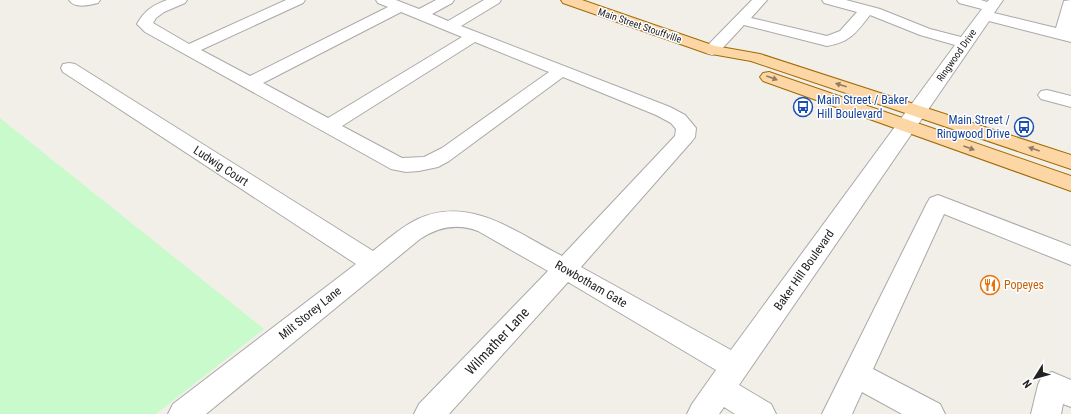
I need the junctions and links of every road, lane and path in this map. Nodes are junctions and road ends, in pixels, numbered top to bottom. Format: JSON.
{"nodes":[{"id":1,"x":76,"y":0,"type":"edge"},
{"id":2,"x":93,"y":0,"type":"edge"},
{"id":3,"x":180,"y":0,"type":"edge"},
{"id":4,"x":298,"y":0,"type":"edge"},
{"id":5,"x":383,"y":0,"type":"edge"},
{"id":6,"x":447,"y":0,"type":"edge"},
{"id":7,"x":494,"y":0,"type":"edge"},
{"id":8,"x":568,"y":0,"type":"edge"},
{"id":9,"x":760,"y":0,"type":"edge"},
{"id":10,"x":829,"y":0,"type":"edge"},
{"id":11,"x":964,"y":0,"type":"edge"},
{"id":12,"x":1071,"y":1,"type":"edge"},
{"id":13,"x":400,"y":7,"type":"junction"},
{"id":14,"x":990,"y":7,"type":"edge"},
{"id":15,"x":866,"y":10,"type":"junction"},
{"id":16,"x":420,"y":15,"type":"junction"},
{"id":17,"x":741,"y":20,"type":"junction"},
{"id":18,"x":450,"y":26,"type":"junction"},
{"id":19,"x":474,"y":36,"type":"junction"},
{"id":20,"x":1067,"y":36,"type":"edge"},
{"id":21,"x":965,"y":43,"type":"junction"},
{"id":22,"x":188,"y":50,"type":"junction"},
{"id":23,"x":712,"y":50,"type":"junction"},
{"id":24,"x":69,"y":68,"type":"dead end"},
{"id":25,"x":561,"y":70,"type":"junction"},
{"id":26,"x":250,"y":83,"type":"junction"},
{"id":27,"x":1047,"y":95,"type":"dead end"},
{"id":28,"x":1071,"y":102,"type":"edge"},
{"id":29,"x":912,"y":118,"type":"junction"},
{"id":30,"x":328,"y":126,"type":"junction"},
{"id":31,"x":1071,"y":162,"type":"edge"},
{"id":32,"x":1071,"y":184,"type":"edge"},
{"id":33,"x":442,"y":219,"type":"joint"},
{"id":34,"x":1071,"y":256,"type":"edge"},
{"id":35,"x":373,"y":263,"type":"junction"},
{"id":36,"x":565,"y":269,"type":"junction"},
{"id":37,"x":856,"y":374,"type":"junction"},
{"id":38,"x":727,"y":378,"type":"junction"},
{"id":39,"x":1071,"y":394,"type":"edge"},
{"id":40,"x":183,"y":414,"type":"edge"},
{"id":41,"x":429,"y":414,"type":"edge"},
{"id":42,"x":702,"y":414,"type":"edge"},
{"id":43,"x":761,"y":414,"type":"edge"},
{"id":44,"x":837,"y":414,"type":"edge"},
{"id":45,"x":930,"y":414,"type":"edge"},
{"id":46,"x":1046,"y":414,"type":"edge"}],
"edges":[{"from":1,"to":2,"type":"street"},
{"from":3,"to":22,"type":"street"},
{"from":4,"to":22,"type":"street"},
{"from":5,"to":13,"type":"street"},
{"from":6,"to":16,"type":"street"},
{"from":7,"to":18,"type":"street"},
{"from":8,"to":23,"type":"main road","name":"Main Street Stouffville"},
{"from":9,"to":17,"type":"street"},
{"from":10,"to":15,"type":"street"},
{"from":11,"to":14,"type":"street"},
{"from":12,"to":20,"type":"street"},
{"from":13,"to":16,"type":"street"},
{"from":13,"to":26,"type":"street"},
{"from":14,"to":20,"type":"street"},
{"from":14,"to":21,"type":"street","name":"Ringwood Drive"},
{"from":15,"to":17,"type":"street"},
{"from":15,"to":21,"type":"street"},
{"from":16,"to":18,"type":"street"},
{"from":17,"to":23,"type":"street"},
{"from":18,"to":19,"type":"street"},
{"from":19,"to":25,"type":"street"},
{"from":19,"to":30,"type":"street"},
{"from":21,"to":29,"type":"street","name":"Ringwood Drive"},
{"from":22,"to":26,"type":"street"},
{"from":23,"to":29,"type":"main road","name":"Main Street Stouffville"},
{"from":24,"to":35,"type":"street","name":"Ludwig Court"},
{"from":25,"to":30,"type":"street"},
{"from":25,"to":36,"type":"street","name":"Wilmather Lane"},
{"from":26,"to":30,"type":"street"},
{"from":27,"to":28,"type":"street"},
{"from":31,"to":29,"type":"main road","name":"Main Street Stouffville","one_way":true},
{"from":29,"to":32,"type":"main road","name":"Main Street Stouffville","one_way":true},
{"from":29,"to":38,"type":"street","name":"Baker Hill Boulevard"},
{"from":33,"to":35,"type":"street","name":"Milt Storey Lane"},
{"from":33,"to":36,"type":"street","name":"Rowbotham Gate"},
{"from":34,"to":37,"type":"street"},
{"from":35,"to":40,"type":"street","name":"Milt Storey Lane"},
{"from":36,"to":38,"type":"street","name":"Rowbotham Gate"},
{"from":36,"to":41,"type":"street","name":"Wilmather Lane"},
{"from":37,"to":44,"type":"street"},
{"from":37,"to":45,"type":"street"},
{"from":38,"to":42,"type":"street","name":"Baker Hill Boulevard"},
{"from":38,"to":43,"type":"street","name":"Rowbotham Gate"},
{"from":39,"to":46,"type":"street"}]}
